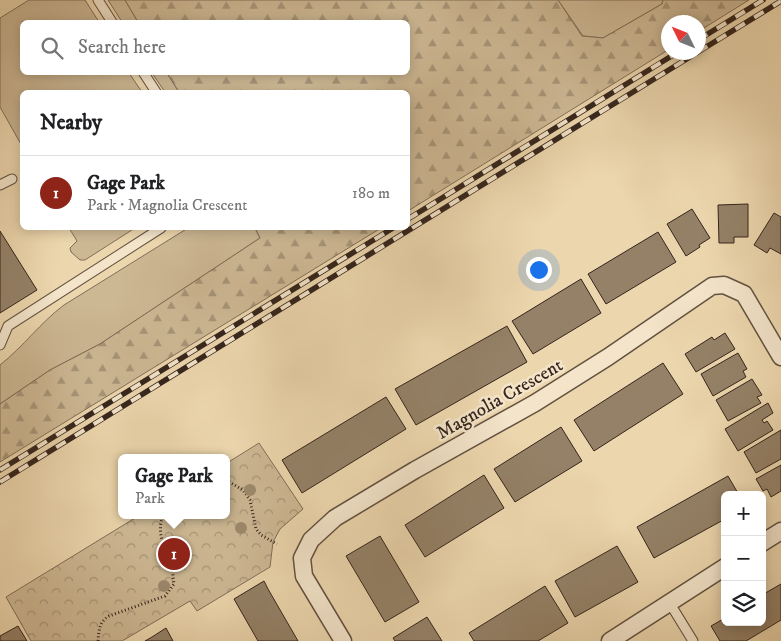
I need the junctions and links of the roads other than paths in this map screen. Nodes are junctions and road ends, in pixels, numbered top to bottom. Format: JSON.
{"nodes":[{"id":1,"x":98,"y":0,"type":"edge"},
{"id":2,"x":111,"y":20,"type":"edge"},
{"id":3,"x":146,"y":75,"type":"edge"},
{"id":4,"x":155,"y":90,"type":"edge"},
{"id":5,"x":12,"y":179,"type":"dead end"},
{"id":6,"x":0,"y":185,"type":"edge"},
{"id":7,"x":158,"y":230,"type":"edge"},
{"id":8,"x":0,"y":345,"type":"edge"},
{"id":9,"x":781,"y":357,"type":"edge"},
{"id":10,"x":781,"y":531,"type":"edge"},
{"id":11,"x":766,"y":540,"type":"edge"},
{"id":12,"x":721,"y":569,"type":"edge"},
{"id":13,"x":669,"y":602,"type":"junction"},
{"id":14,"x":343,"y":641,"type":"edge"},
{"id":15,"x":610,"y":641,"type":"edge"},
{"id":16,"x":693,"y":641,"type":"edge"}],
"edges":[{"from":1,"to":2,"type":"lane"},
{"from":3,"to":4,"type":"lane"},
{"from":5,"to":6,"type":"lane"},
{"from":7,"to":8,"type":"lane"},
{"from":9,"to":14,"type":"street","name":"Magnolia Crescent"},
{"from":10,"to":11,"type":"street"},
{"from":12,"to":13,"type":"street"},
{"from":13,"to":15,"type":"street"},
{"from":13,"to":16,"type":"lane"}]}
